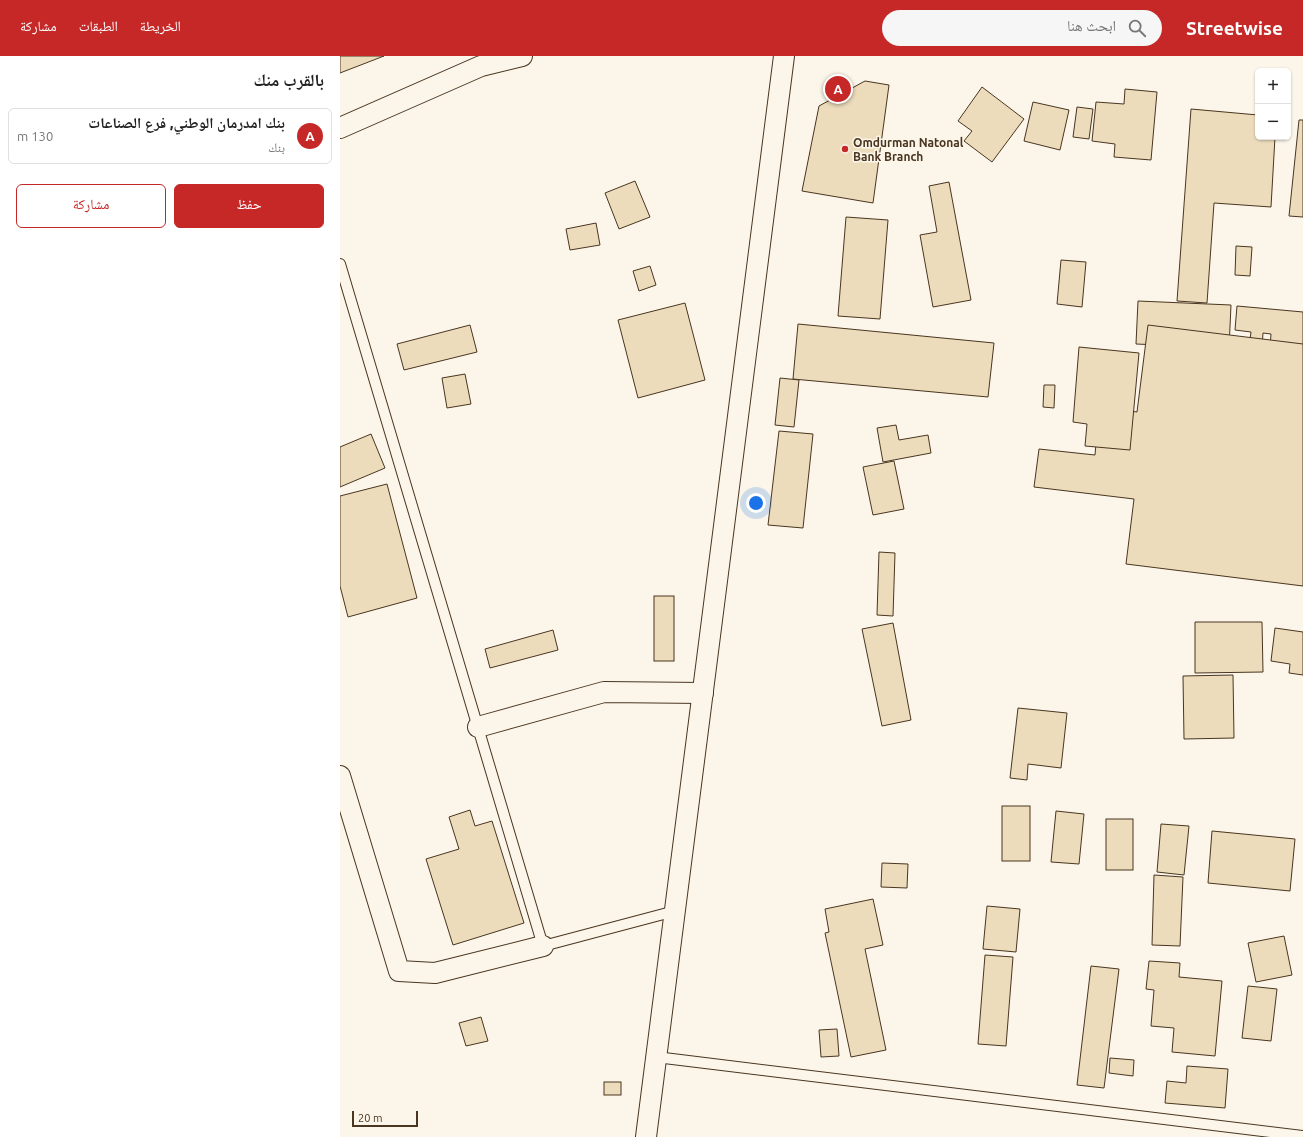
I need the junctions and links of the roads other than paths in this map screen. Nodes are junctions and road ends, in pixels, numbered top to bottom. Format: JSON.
{"nodes":[{"id":1,"x":522,"y":56,"type":"edge"},
{"id":2,"x":784,"y":56,"type":"edge"},
{"id":3,"x":340,"y":128,"type":"edge"},
{"id":4,"x":340,"y":264,"type":"edge"},
{"id":5,"x":703,"y":693,"type":"junction"},
{"id":6,"x":478,"y":727,"type":"junction"},
{"id":7,"x":340,"y":776,"type":"edge"},
{"id":8,"x":675,"y":912,"type":"junction"},
{"id":9,"x":543,"y":946,"type":"junction"},
{"id":10,"x":656,"y":1057,"type":"junction"},
{"id":11,"x":1303,"y":1136,"type":"edge"},
{"id":12,"x":646,"y":1137,"type":"edge"}],
"edges":[{"from":1,"to":3,"type":"street"},
{"from":2,"to":5,"type":"street"},
{"from":4,"to":6,"type":"lane"},
{"from":5,"to":6,"type":"street"},
{"from":5,"to":8,"type":"street"},
{"from":6,"to":9,"type":"lane"},
{"from":7,"to":9,"type":"street"},
{"from":8,"to":9,"type":"lane"},
{"from":8,"to":10,"type":"street"},
{"from":10,"to":11,"type":"lane"},
{"from":10,"to":12,"type":"street"}]}
